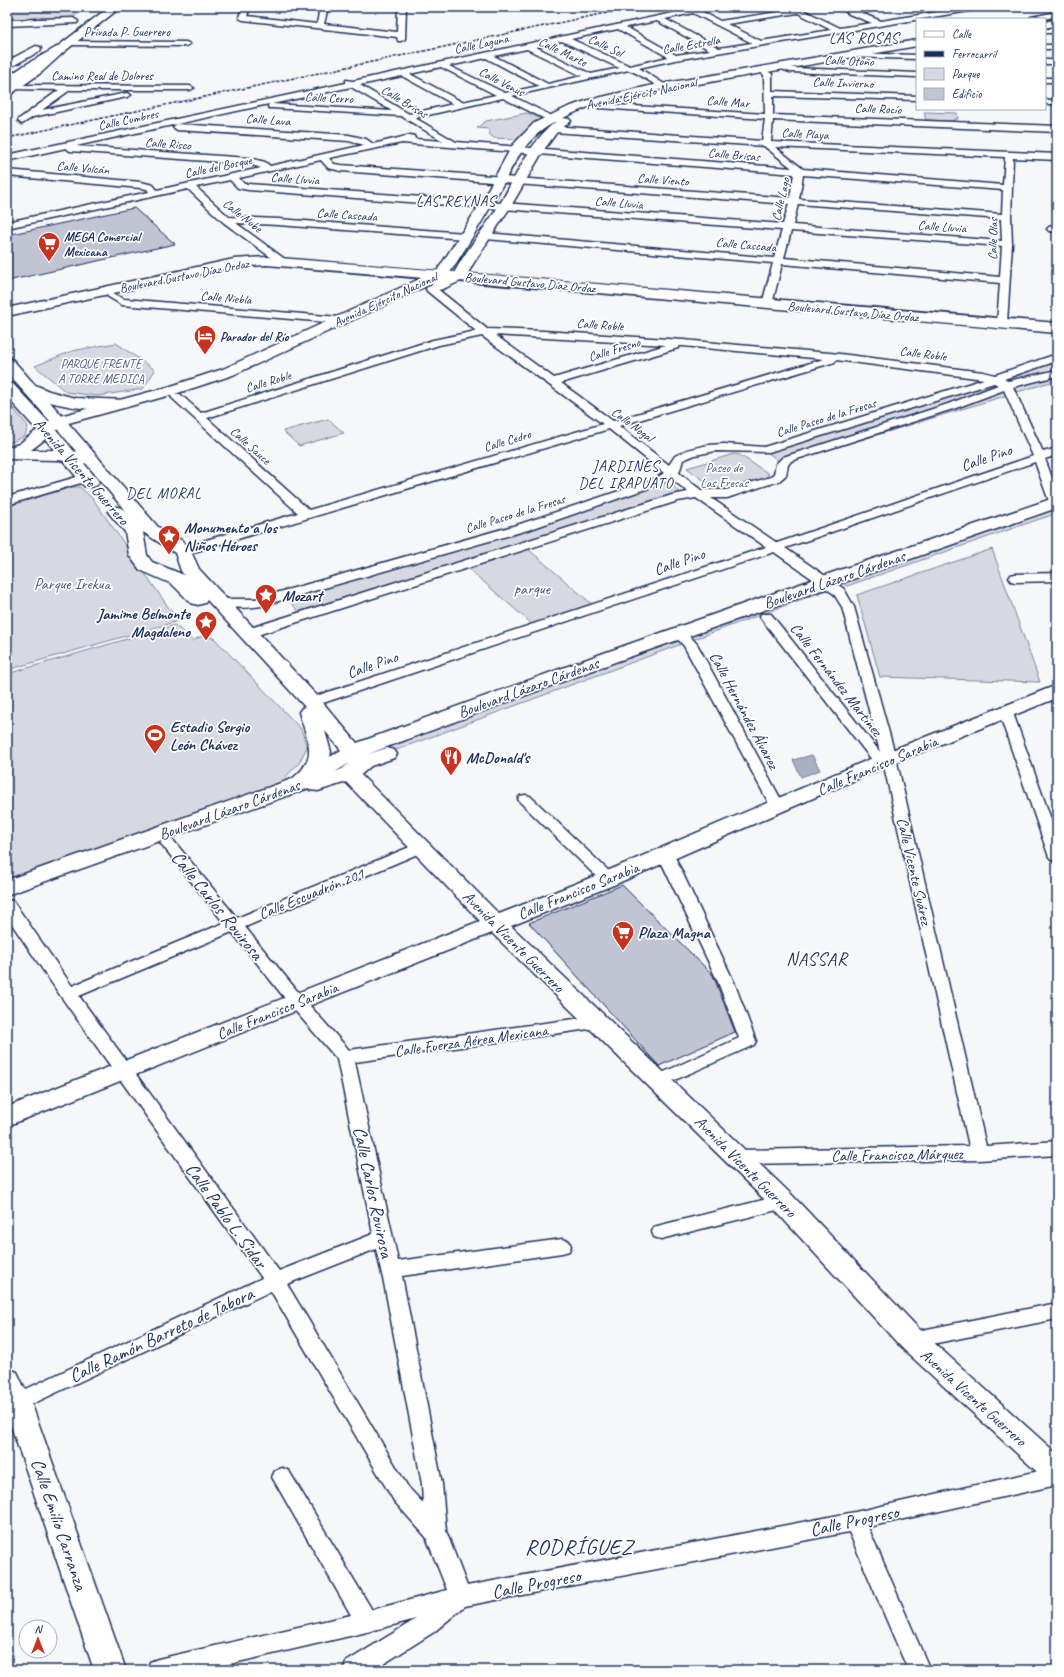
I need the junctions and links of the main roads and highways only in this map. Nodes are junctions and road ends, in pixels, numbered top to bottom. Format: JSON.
{"nodes":[{"id":1,"x":116,"y":7,"type":"edge"},
{"id":2,"x":83,"y":14,"type":"dead end"},
{"id":3,"x":1057,"y":18,"type":"edge"},
{"id":4,"x":1046,"y":20,"type":"edge"},
{"id":5,"x":71,"y":22,"type":"junction"},
{"id":6,"x":1057,"y":23,"type":"edge"},
{"id":7,"x":7,"y":24,"type":"edge"},
{"id":8,"x":1046,"y":25,"type":"edge"},
{"id":9,"x":56,"y":34,"type":"dead end"},
{"id":10,"x":916,"y":42,"type":"edge"},
{"id":11,"x":40,"y":46,"type":"dead end"},
{"id":12,"x":65,"y":46,"type":"junction"},
{"id":13,"x":916,"y":48,"type":"edge"},
{"id":14,"x":18,"y":66,"type":"edge"},
{"id":15,"x":786,"y":68,"type":"junction"},
{"id":16,"x":7,"y":74,"type":"edge"},
{"id":17,"x":9,"y":87,"type":"edge"},
{"id":18,"x":552,"y":124,"type":"junction"},
{"id":19,"x":447,"y":277,"type":"junction"},
{"id":20,"x":7,"y":312,"type":"edge"},
{"id":21,"x":7,"y":320,"type":"edge"},
{"id":22,"x":1057,"y":328,"type":"edge"},
{"id":23,"x":1057,"y":332,"type":"edge"},
{"id":24,"x":7,"y":363,"type":"edge"},
{"id":25,"x":7,"y":387,"type":"edge"},
{"id":26,"x":28,"y":387,"type":"junction"},
{"id":27,"x":120,"y":403,"type":"junction"},
{"id":28,"x":56,"y":429,"type":"junction"},
{"id":29,"x":9,"y":457,"type":"edge"},
{"id":30,"x":79,"y":460,"type":"junction"},
{"id":31,"x":1057,"y":507,"type":"edge"},
{"id":32,"x":168,"y":540,"type":"junction"},
{"id":33,"x":136,"y":547,"type":"junction"},
{"id":34,"x":185,"y":557,"type":"junction"},
{"id":35,"x":155,"y":570,"type":"junction"},
{"id":36,"x":832,"y":587,"type":"junction"},
{"id":37,"x":684,"y":639,"type":"junction"},
{"id":38,"x":1057,"y":691,"type":"edge"},
{"id":39,"x":310,"y":707,"type":"junction"},
{"id":40,"x":351,"y":762,"type":"junction"},
{"id":41,"x":300,"y":784,"type":"junction"},
{"id":42,"x":7,"y":888,"type":"edge"},
{"id":43,"x":7,"y":901,"type":"edge"},
{"id":44,"x":495,"y":923,"type":"junction"},
{"id":45,"x":7,"y":1117,"type":"edge"},
{"id":46,"x":10,"y":1396,"type":"edge"},
{"id":47,"x":1057,"y":1472,"type":"edge"},
{"id":48,"x":110,"y":1670,"type":"edge"}],
"edges":[{"from":1,"to":12,"type":"main road"},
{"from":2,"to":5,"type":"main road"},
{"from":3,"to":4,"type":"main road"},
{"from":5,"to":7,"type":"main road"},
{"from":5,"to":9,"type":"main road"},
{"from":6,"to":8,"type":"main road"},
{"from":10,"to":15,"type":"main road","name":"Avenida Ejército Nacional"},
{"from":11,"to":14,"type":"main road"},
{"from":12,"to":14,"type":"main road"},
{"from":12,"to":17,"type":"main road"},
{"from":13,"to":15,"type":"main road","name":"Avenida Ejército Nacional"},
{"from":14,"to":16,"type":"main road"},
{"from":14,"to":17,"type":"main road"},
{"from":15,"to":18,"type":"main road","name":"Avenida Ejército Nacional"},
{"from":18,"to":19,"type":"main road","name":"Avenida Ejército Nacional"},
{"from":18,"to":19,"type":"main road","name":"Avenida Ejército Nacional"},
{"from":19,"to":20,"type":"main road","name":"Boulevard Gustavo Díaz Ordaz"},
{"from":19,"to":21,"type":"main road","name":"Boulevard Gustavo Díaz Ordaz"},
{"from":19,"to":22,"type":"main road","name":"Boulevard Gustavo Díaz Ordaz"},
{"from":19,"to":23,"type":"main road","name":"Boulevard Gustavo Díaz Ordaz"},
{"from":19,"to":27,"type":"main road","name":"Avenida Ejército Nacional"},
{"from":19,"to":28,"type":"main road","name":"Avenida Ejército Nacional"},
{"from":24,"to":26,"type":"main road","name":"Avenida Vicente Guerrero"},
{"from":25,"to":28,"type":"main road","name":"Avenida Vicente Guerrero"},
{"from":26,"to":27,"type":"main road"},
{"from":26,"to":28,"type":"main road","name":"Avenida Vicente Guerrero"},
{"from":27,"to":28,"type":"main road","name":"Avenida Ejército Nacional"},
{"from":28,"to":29,"type":"main road"},
{"from":28,"to":30,"type":"main road","name":"Avenida Vicente Guerrero"},
{"from":28,"to":30,"type":"main road","name":"Avenida Vicente Guerrero"},
{"from":29,"to":30,"type":"main road"},
{"from":30,"to":32,"type":"main road","name":"Avenida Vicente Guerrero"},
{"from":30,"to":33,"type":"main road","name":"Avenida Vicente Guerrero"},
{"from":31,"to":36,"type":"main road","name":"Boulevard Lázaro Cárdenas"},
{"from":32,"to":33,"type":"main road"},
{"from":32,"to":34,"type":"main road","name":"Avenida Vicente Guerrero"},
{"from":33,"to":35,"type":"main road","name":"Avenida Vicente Guerrero"},
{"from":34,"to":35,"type":"main road"},
{"from":34,"to":39,"type":"main road","name":"Avenida Vicente Guerrero"},
{"from":35,"to":39,"type":"main road","name":"Avenida Vicente Guerrero"},
{"from":36,"to":37,"type":"main road","name":"Boulevard Lázaro Cárdenas"},
{"from":36,"to":37,"type":"main road","name":"Boulevard Lázaro Cárdenas"},
{"from":37,"to":40,"type":"main road","name":"Boulevard Lázaro Cárdenas"},
{"from":38,"to":44,"type":"main road","name":"Calle Francisco Sarabia"},
{"from":39,"to":40,"type":"main road","name":"Avenida Vicente Guerrero"},
{"from":39,"to":41,"type":"main road"},
{"from":40,"to":41,"type":"main road","name":"Boulevard Lázaro Cárdenas"},
{"from":40,"to":43,"type":"main road","name":"Boulevard Lázaro Cárdenas"},
{"from":40,"to":44,"type":"main road","name":"Avenida Vicente Guerrero"},
{"from":41,"to":42,"type":"main road","name":"Boulevard Lázaro Cárdenas"},
{"from":44,"to":45,"type":"main road","name":"Calle Francisco Sarabia"},
{"from":44,"to":47,"type":"main road","name":"Avenida Vicente Guerrero"},
{"from":46,"to":48,"type":"main road","name":"Calle Emilio Carranza"}]}
